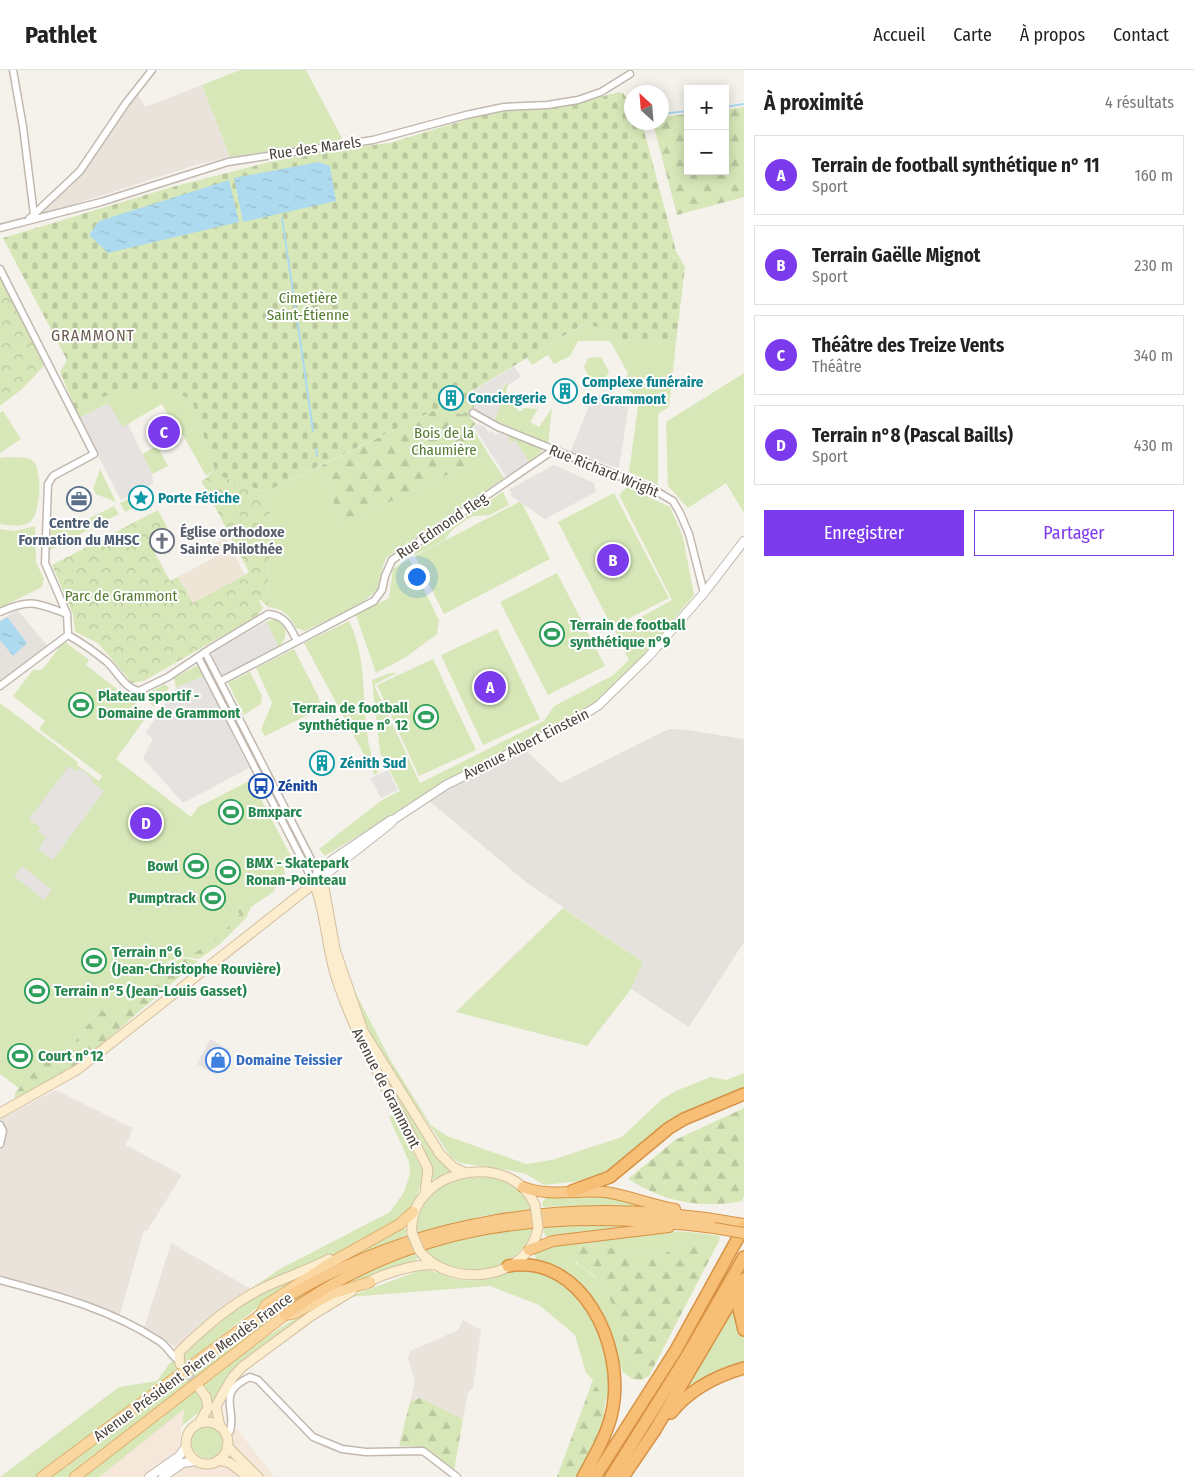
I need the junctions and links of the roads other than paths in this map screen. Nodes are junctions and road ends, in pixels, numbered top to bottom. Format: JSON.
{"nodes":[{"id":1,"x":13,"y":70,"type":"edge"},
{"id":2,"x":152,"y":70,"type":"edge"},
{"id":3,"x":630,"y":74,"type":"dead end"},
{"id":4,"x":34,"y":215,"type":"junction"},
{"id":5,"x":27,"y":221,"type":"junction"},
{"id":6,"x":0,"y":228,"type":"edge"},
{"id":7,"x":0,"y":269,"type":"edge"},
{"id":8,"x":473,"y":413,"type":"dead end"},
{"id":9,"x":552,"y":451,"type":"junction"},
{"id":10,"x":744,"y":541,"type":"edge"},
{"id":11,"x":704,"y":593,"type":"junction"},
{"id":12,"x":0,"y":612,"type":"edge"},
{"id":13,"x":67,"y":614,"type":"junction"},
{"id":14,"x":68,"y":635,"type":"junction"},
{"id":15,"x":297,"y":641,"type":"junction"},
{"id":16,"x":205,"y":652,"type":"junction"},
{"id":17,"x":198,"y":657,"type":"junction"},
{"id":18,"x":221,"y":681,"type":"junction"},
{"id":19,"x":0,"y":686,"type":"edge"},
{"id":20,"x":318,"y":878,"type":"junction"},
{"id":21,"x":302,"y":893,"type":"junction"},
{"id":22,"x":319,"y":899,"type":"junction"},
{"id":23,"x":341,"y":984,"type":"junction"},
{"id":24,"x":744,"y":1094,"type":"edge"},
{"id":25,"x":0,"y":1113,"type":"edge"},
{"id":26,"x":0,"y":1125,"type":"edge"},
{"id":27,"x":0,"y":1144,"type":"edge"},
{"id":28,"x":466,"y":1173,"type":"junction"},
{"id":29,"x":523,"y":1187,"type":"junction"},
{"id":30,"x":572,"y":1191,"type":"junction"},
{"id":31,"x":425,"y":1193,"type":"junction"},
{"id":32,"x":414,"y":1212,"type":"junction"},
{"id":33,"x":701,"y":1217,"type":"junction"},
{"id":34,"x":676,"y":1223,"type":"junction"},
{"id":35,"x":716,"y":1223,"type":"junction"},
{"id":36,"x":744,"y":1225,"type":"edge"},
{"id":37,"x":744,"y":1232,"type":"edge"},
{"id":38,"x":363,"y":1244,"type":"junction"},
{"id":39,"x":529,"y":1250,"type":"junction"},
{"id":40,"x":744,"y":1257,"type":"edge"},
{"id":41,"x":435,"y":1265,"type":"junction"},
{"id":42,"x":508,"y":1266,"type":"junction"},
{"id":43,"x":744,"y":1279,"type":"edge"},
{"id":44,"x":0,"y":1280,"type":"edge"},
{"id":45,"x":370,"y":1282,"type":"junction"},
{"id":46,"x":744,"y":1291,"type":"edge"},
{"id":47,"x":260,"y":1314,"type":"junction"},
{"id":48,"x":285,"y":1315,"type":"junction"},
{"id":49,"x":744,"y":1330,"type":"edge"},
{"id":50,"x":179,"y":1358,"type":"joint"},
{"id":51,"x":744,"y":1368,"type":"edge"},
{"id":52,"x":200,"y":1389,"type":"tunnel mouth"},
{"id":53,"x":199,"y":1423,"type":"junction"},
{"id":54,"x":223,"y":1430,"type":"junction"},
{"id":55,"x":655,"y":1430,"type":"junction"},
{"id":56,"x":227,"y":1446,"type":"junction"},
{"id":57,"x":186,"y":1447,"type":"junction"},
{"id":58,"x":218,"y":1460,"type":"junction"},
{"id":59,"x":196,"y":1461,"type":"junction"},
{"id":60,"x":42,"y":1477,"type":"edge"},
{"id":61,"x":75,"y":1477,"type":"edge"},
{"id":62,"x":149,"y":1477,"type":"edge"},
{"id":63,"x":163,"y":1477,"type":"edge"},
{"id":64,"x":248,"y":1477,"type":"edge"},
{"id":65,"x":258,"y":1477,"type":"edge"},
{"id":66,"x":457,"y":1477,"type":"edge"},
{"id":67,"x":583,"y":1477,"type":"edge"},
{"id":68,"x":595,"y":1477,"type":"edge"},
{"id":69,"x":611,"y":1477,"type":"edge"},
{"id":70,"x":623,"y":1477,"type":"edge"}],
"edges":[{"from":1,"to":4,"type":"street"},
{"from":2,"to":4,"type":"street"},
{"from":3,"to":5,"type":"street","name":"Rue des Marels"},
{"from":4,"to":5,"type":"street"},
{"from":5,"to":6,"type":"street","name":"Rue des Marels"},
{"from":7,"to":13,"type":"street"},
{"from":8,"to":9,"type":"street","name":"Rue Richard Wright"},
{"from":9,"to":11,"type":"street","name":"Rue Richard Wright"},
{"from":9,"to":15,"type":"street","name":"Rue Edmond Fleg"},
{"from":10,"to":11,"type":"street","name":"Avenue Albert Einstein"},
{"from":11,"to":20,"type":"street","name":"Avenue Albert Einstein"},
{"from":12,"to":13,"type":"street"},
{"from":13,"to":14,"type":"street"},
{"from":14,"to":17,"type":"street"},
{"from":14,"to":19,"type":"street"},
{"from":15,"to":16,"type":"street"},
{"from":15,"to":18,"type":"street","name":"Rue Edmond Fleg"},
{"from":16,"to":17,"type":"street"},
{"from":16,"to":18,"type":"street"},
{"from":17,"to":20,"type":"street"},
{"from":18,"to":20,"type":"street"},
{"from":20,"to":21,"type":"main road","name":"Avenue Albert Einstein"},
{"from":20,"to":22,"type":"main road","name":"Avenue de Grammont"},
{"from":20,"to":23,"type":"main road","name":"Avenue de Grammont"},
{"from":21,"to":22,"type":"main road"},
{"from":21,"to":25,"type":"main road","name":"Avenue Albert Einstein"},
{"from":22,"to":23,"type":"main road","name":"Avenue de Grammont"},
{"from":23,"to":28,"type":"main road","name":"Avenue de Grammont"},
{"from":23,"to":31,"type":"main road","name":"Avenue de Grammont"},
{"from":24,"to":30,"type":"highway"},
{"from":26,"to":27,"type":"street"},
{"from":28,"to":29,"type":"main road"},
{"from":28,"to":31,"type":"main road"},
{"from":29,"to":30,"type":"highway"},
{"from":29,"to":39,"type":"main road","bridge":true},
{"from":30,"to":33,"type":"highway"},
{"from":31,"to":32,"type":"main road"},
{"from":32,"to":38,"type":"main road"},
{"from":32,"to":41,"type":"main road","bridge":true},
{"from":33,"to":35,"type":"highway"},
{"from":33,"to":47,"type":"highway","name":"Avenue Président Pierre Mendès France"},
{"from":34,"to":35,"type":"highway","name":"Avenue Président Pierre Mendès France"},
{"from":34,"to":39,"type":"highway"},
{"from":34,"to":48,"type":"highway","name":"Avenue Président Pierre Mendès France"},
{"from":35,"to":36,"type":"highway"},
{"from":35,"to":37,"type":"highway","bridge":true},
{"from":36,"to":68,"type":"highway"},
{"from":38,"to":47,"type":"main road"},
{"from":38,"to":50,"type":"main road"},
{"from":39,"to":42,"type":"main road"},
{"from":40,"to":69,"type":"highway"},
{"from":41,"to":42,"type":"main road"},
{"from":41,"to":45,"type":"main road"},
{"from":42,"to":67,"type":"highway"},
{"from":43,"to":55,"type":"highway"},
{"from":44,"to":50,"type":"street"},
{"from":45,"to":48,"type":"main road"},
{"from":45,"to":54,"type":"main road"},
{"from":46,"to":49,"type":"highway"},
{"from":47,"to":60,"type":"main road","name":"Avenue Président Pierre Mendès France"},
{"from":48,"to":61,"type":"main road","name":"Avenue Président Pierre Mendès France"},
{"from":51,"to":55,"type":"highway"},
{"from":52,"to":53,"type":"main road"},
{"from":53,"to":54,"type":"main road"},
{"from":53,"to":57,"type":"main road"},
{"from":54,"to":56,"type":"main road"},
{"from":54,"to":66,"type":"street"},
{"from":55,"to":70,"type":"highway"},
{"from":56,"to":58,"type":"main road"},
{"from":56,"to":65,"type":"main road"},
{"from":57,"to":59,"type":"main road"},
{"from":57,"to":62,"type":"street"},
{"from":58,"to":59,"type":"main road"},
{"from":58,"to":64,"type":"main road"},
{"from":59,"to":63,"type":"street"}]}
